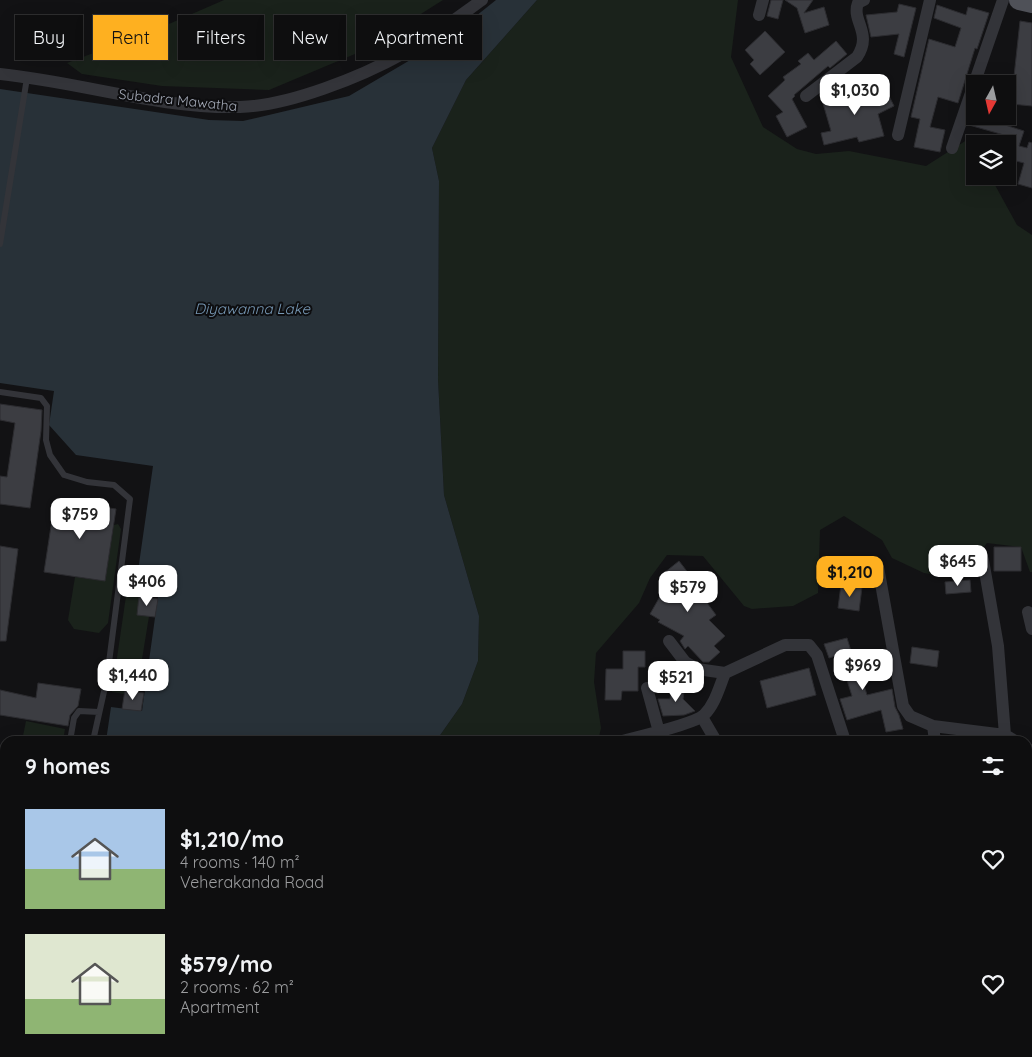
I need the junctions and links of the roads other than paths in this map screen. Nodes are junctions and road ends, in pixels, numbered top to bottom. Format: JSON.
{"nodes":[{"id":1,"x":482,"y":0,"type":"edge"},
{"id":2,"x":763,"y":0,"type":"edge"},
{"id":3,"x":864,"y":0,"type":"edge"},
{"id":4,"x":930,"y":0,"type":"edge"},
{"id":5,"x":1003,"y":0,"type":"edge"},
{"id":6,"x":1019,"y":0,"type":"edge"},
{"id":7,"x":1032,"y":3,"type":"edge"},
{"id":8,"x":759,"y":15,"type":"dead end"},
{"id":9,"x":0,"y":74,"type":"edge"},
{"id":10,"x":26,"y":80,"type":"junction"},
{"id":11,"x":806,"y":96,"type":"dead end"},
{"id":12,"x":898,"y":135,"type":"dead end"},
{"id":13,"x":952,"y":148,"type":"dead end"},
{"id":14,"x":0,"y":244,"type":"edge"},
{"id":15,"x":0,"y":392,"type":"edge"},
{"id":16,"x":983,"y":560,"type":"dead end"},
{"id":17,"x":878,"y":567,"type":"dead end"},
{"id":18,"x":1028,"y":612,"type":"dead end"},
{"id":19,"x":1032,"y":629,"type":"edge"},
{"id":20,"x":669,"y":641,"type":"dead end"},
{"id":21,"x":725,"y":673,"type":"junction"},
{"id":22,"x":647,"y":688,"type":"dead end"},
{"id":23,"x":98,"y":712,"type":"junction"},
{"id":24,"x":702,"y":716,"type":"junction"},
{"id":25,"x":933,"y":726,"type":"junction"},
{"id":26,"x":659,"y":732,"type":"junction"},
{"id":27,"x":71,"y":736,"type":"edge"},
{"id":28,"x":94,"y":736,"type":"edge"},
{"id":29,"x":643,"y":736,"type":"edge"},
{"id":30,"x":713,"y":736,"type":"edge"},
{"id":31,"x":843,"y":736,"type":"edge"},
{"id":32,"x":934,"y":736,"type":"edge"},
{"id":33,"x":997,"y":736,"type":"edge"},
{"id":34,"x":1010,"y":736,"type":"edge"}],
"edges":[{"from":1,"to":10,"type":"street","name":"Subadra Mawatha"},
{"from":2,"to":8,"type":"street"},
{"from":3,"to":11,"type":"street"},
{"from":4,"to":12,"type":"street"},
{"from":5,"to":13,"type":"street"},
{"from":6,"to":7,"type":"main road"},
{"from":9,"to":10,"type":"street","name":"Subadra Mawatha"},
{"from":10,"to":14,"type":"lane"},
{"from":15,"to":23,"type":"lane"},
{"from":16,"to":34,"type":"street"},
{"from":17,"to":25,"type":"street"},
{"from":18,"to":19,"type":"street"},
{"from":20,"to":21,"type":"street"},
{"from":21,"to":24,"type":"street"},
{"from":21,"to":31,"type":"street"},
{"from":22,"to":26,"type":"street"},
{"from":23,"to":27,"type":"lane"},
{"from":23,"to":28,"type":"lane"},
{"from":24,"to":26,"type":"street"},
{"from":24,"to":30,"type":"street"},
{"from":25,"to":32,"type":"street"},
{"from":25,"to":33,"type":"street"},
{"from":26,"to":29,"type":"street"}]}
